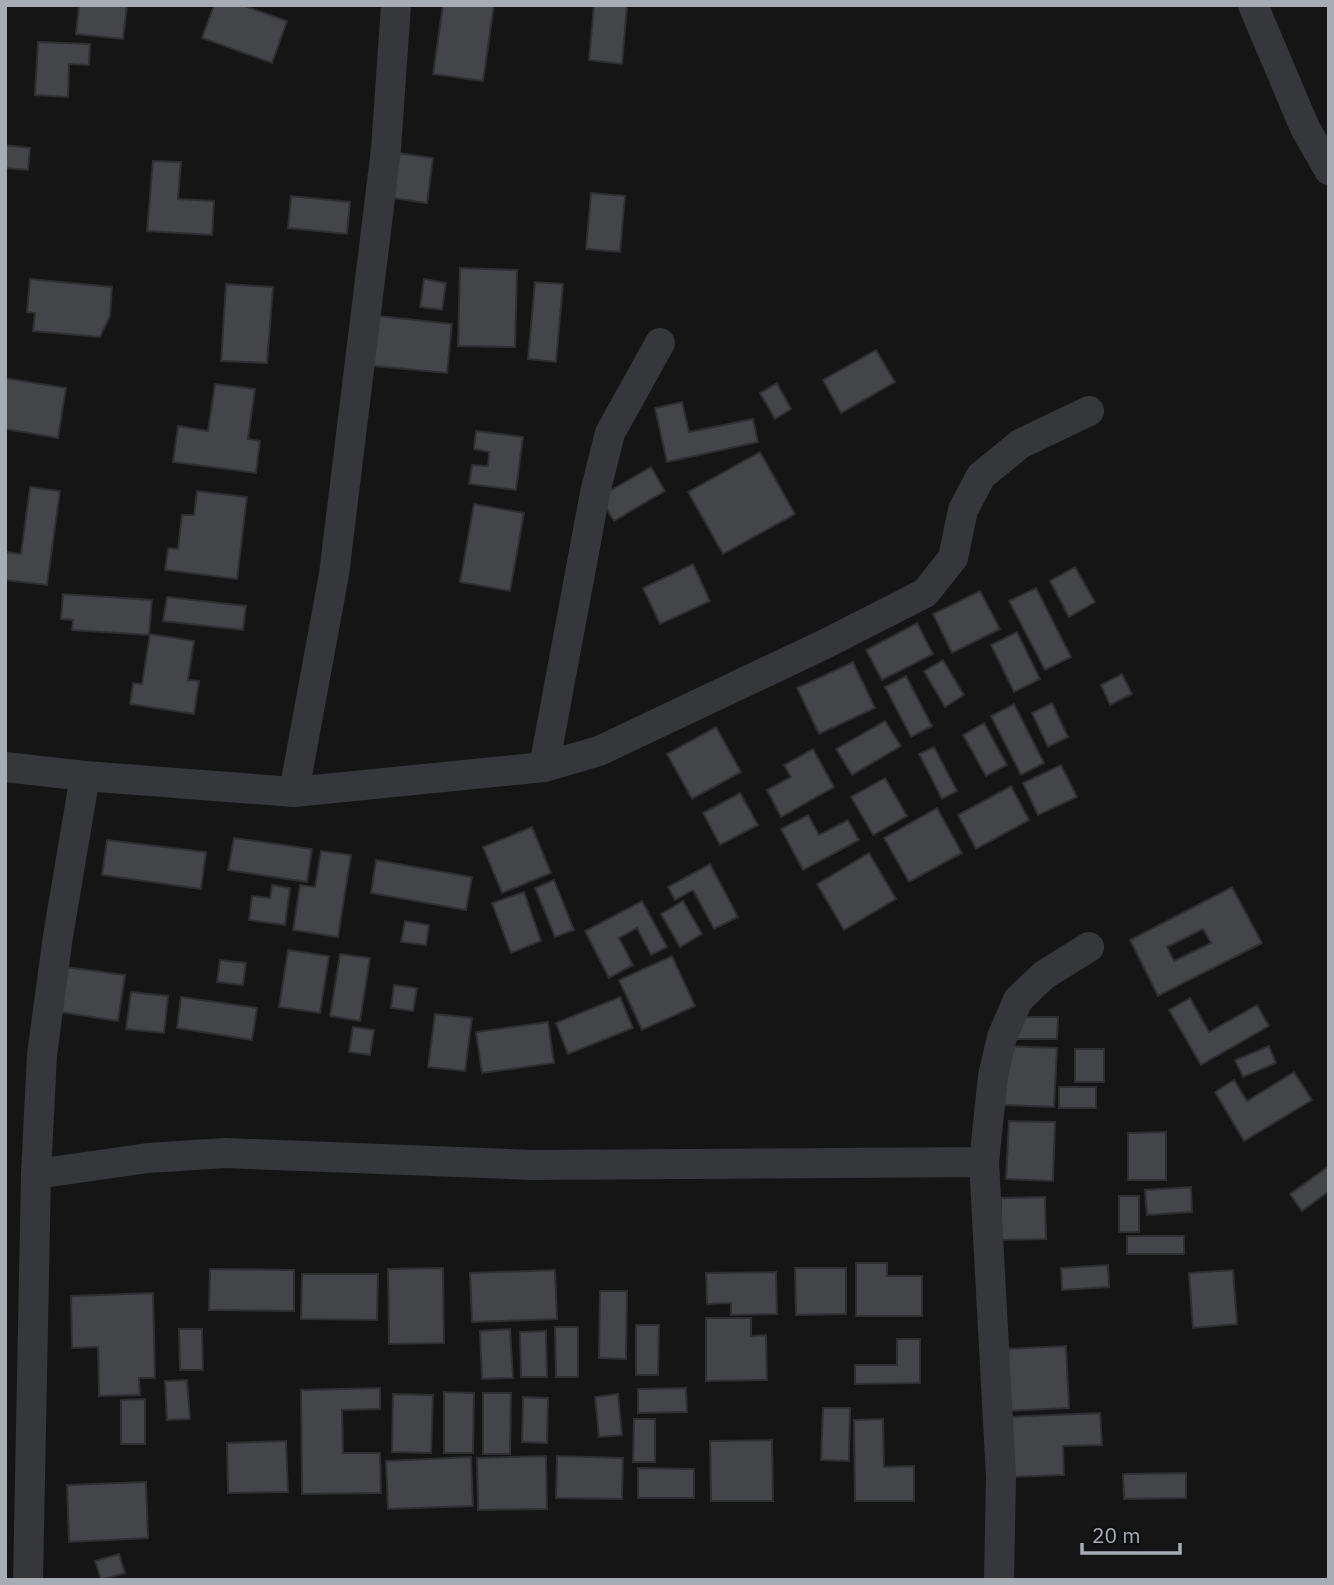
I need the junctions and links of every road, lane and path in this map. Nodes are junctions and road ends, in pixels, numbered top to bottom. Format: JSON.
{"nodes":[{"id":1,"x":396,"y":5,"type":"edge"},
{"id":2,"x":1253,"y":5,"type":"edge"},
{"id":3,"x":1329,"y":170,"type":"edge"},
{"id":4,"x":660,"y":343,"type":"dead end"},
{"id":5,"x":1089,"y":411,"type":"dead end"},
{"id":6,"x":5,"y":767,"type":"edge"},
{"id":7,"x":544,"y":767,"type":"junction"},
{"id":8,"x":85,"y":776,"type":"junction"},
{"id":9,"x":294,"y":792,"type":"junction"},
{"id":10,"x":1089,"y":947,"type":"dead end"},
{"id":11,"x":984,"y":1162,"type":"junction"},
{"id":12,"x":36,"y":1174,"type":"junction"},
{"id":13,"x":28,"y":1580,"type":"edge"},
{"id":14,"x":999,"y":1580,"type":"edge"}],
"edges":[{"from":1,"to":9,"type":"street"},
{"from":2,"to":3,"type":"street"},
{"from":4,"to":7,"type":"street"},
{"from":5,"to":7,"type":"street"},
{"from":6,"to":8,"type":"street"},
{"from":7,"to":9,"type":"street"},
{"from":8,"to":9,"type":"street"},
{"from":8,"to":12,"type":"street"},
{"from":10,"to":11,"type":"street"},
{"from":11,"to":12,"type":"street"},
{"from":11,"to":14,"type":"street"},
{"from":12,"to":13,"type":"street"}]}
